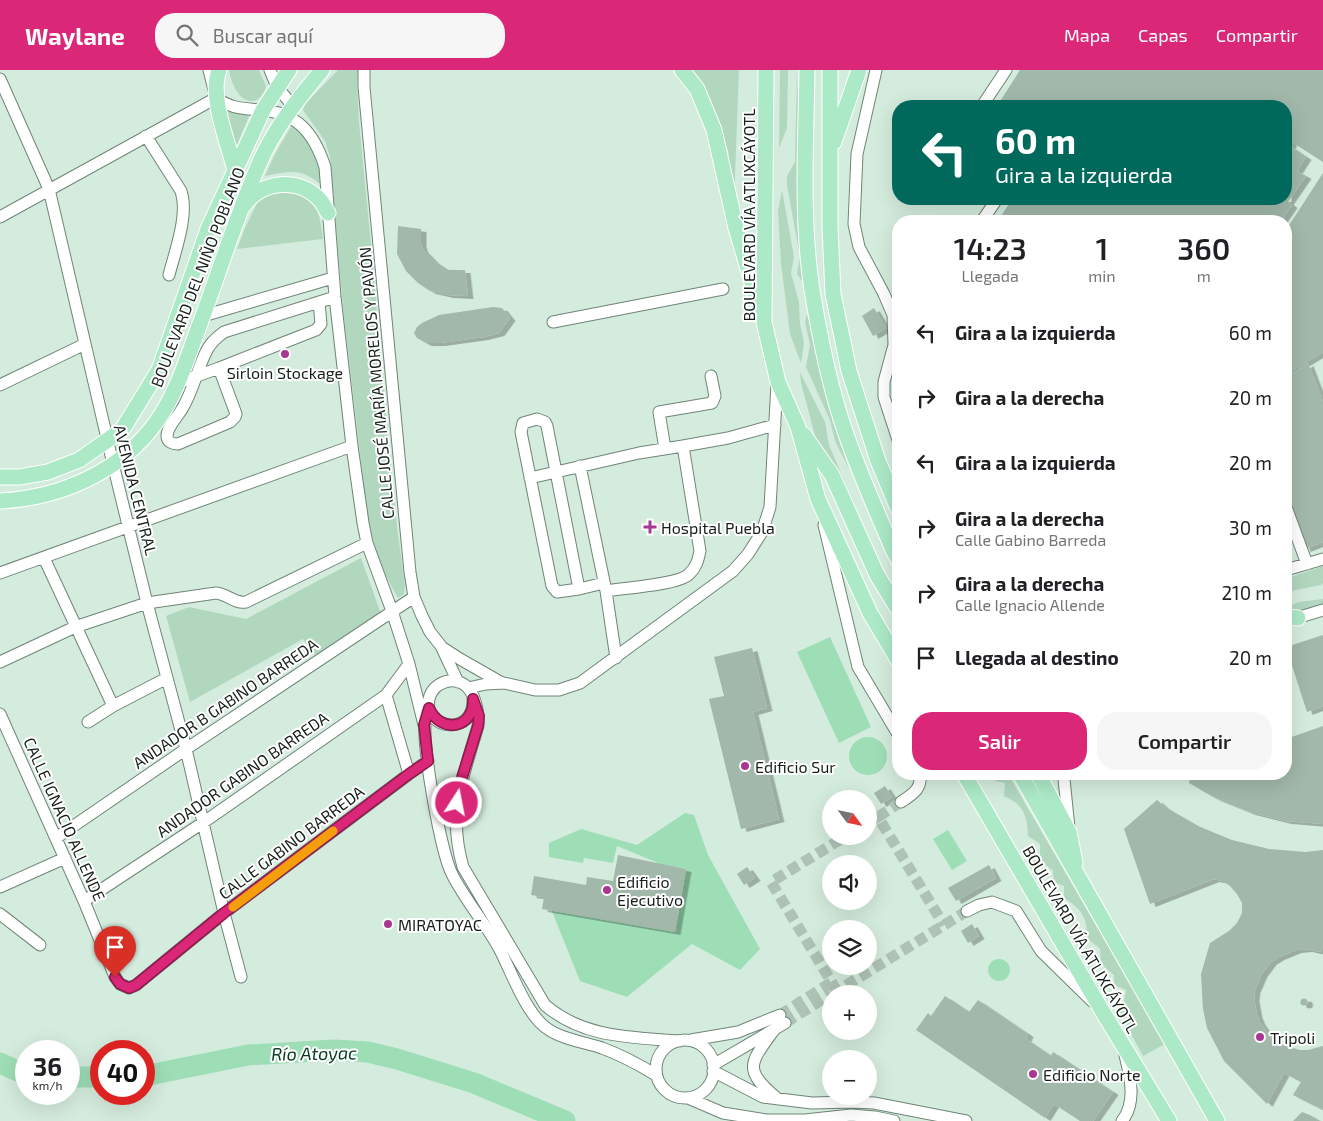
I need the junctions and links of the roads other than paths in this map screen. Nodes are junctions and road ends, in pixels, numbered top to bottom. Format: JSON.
{"nodes":[{"id":1,"x":208,"y":70,"type":"edge"},
{"id":2,"x":219,"y":70,"type":"edge"},
{"id":3,"x":270,"y":70,"type":"edge"},
{"id":4,"x":289,"y":70,"type":"edge"},
{"id":5,"x":322,"y":70,"type":"edge"},
{"id":6,"x":364,"y":70,"type":"edge"},
{"id":7,"x":682,"y":70,"type":"edge"},
{"id":8,"x":766,"y":70,"type":"edge"},
{"id":9,"x":807,"y":70,"type":"edge"},
{"id":10,"x":830,"y":70,"type":"edge"},
{"id":11,"x":859,"y":70,"type":"edge"},
{"id":12,"x":876,"y":70,"type":"edge"},
{"id":13,"x":1006,"y":70,"type":"edge"},
{"id":14,"x":0,"y":79,"type":"edge"},
{"id":15,"x":277,"y":87,"type":"junction"},
{"id":16,"x":216,"y":98,"type":"junction"},
{"id":17,"x":986,"y":100,"type":"edge"},
{"id":18,"x":263,"y":110,"type":"junction"},
{"id":19,"x":289,"y":110,"type":"junction"},
{"id":20,"x":146,"y":136,"type":"junction"},
{"id":21,"x":830,"y":156,"type":"junction"},
{"id":22,"x":235,"y":170,"type":"junction"},
{"id":23,"x":49,"y":189,"type":"junction"},
{"id":24,"x":328,"y":213,"type":"junction"},
{"id":25,"x":239,"y":216,"type":"junction"},
{"id":26,"x":0,"y":217,"type":"edge"},
{"id":27,"x":169,"y":275,"type":"dead end"},
{"id":28,"x":334,"y":278,"type":"junction"},
{"id":29,"x":723,"y":289,"type":"dead end"},
{"id":30,"x":335,"y":297,"type":"junction"},
{"id":31,"x":319,"y":302,"type":"junction"},
{"id":32,"x":892,"y":313,"type":"edge"},
{"id":33,"x":202,"y":316,"type":"junction"},
{"id":34,"x":553,"y":322,"type":"dead end"},
{"id":35,"x":764,"y":322,"type":"junction"},
{"id":36,"x":85,"y":344,"type":"junction"},
{"id":37,"x":190,"y":349,"type":"junction"},
{"id":38,"x":206,"y":351,"type":"junction"},
{"id":39,"x":892,"y":352,"type":"edge"},
{"id":40,"x":220,"y":368,"type":"junction"},
{"id":41,"x":711,"y":376,"type":"dead end"},
{"id":42,"x":196,"y":377,"type":"junction"},
{"id":43,"x":778,"y":382,"type":"junction"},
{"id":44,"x":178,"y":383,"type":"junction"},
{"id":45,"x":0,"y":385,"type":"edge"},
{"id":46,"x":892,"y":422,"type":"edge"},
{"id":47,"x":775,"y":425,"type":"junction"},
{"id":48,"x":798,"y":427,"type":"junction"},
{"id":49,"x":108,"y":441,"type":"junction"},
{"id":50,"x":352,"y":446,"type":"junction"},
{"id":51,"x":683,"y":446,"type":"junction"},
{"id":52,"x":665,"y":449,"type":"junction"},
{"id":53,"x":112,"y":464,"type":"junction"},
{"id":54,"x":580,"y":466,"type":"junction"},
{"id":55,"x":556,"y":472,"type":"junction"},
{"id":56,"x":0,"y":477,"type":"edge"},
{"id":57,"x":530,"y":478,"type":"junction"},
{"id":58,"x":892,"y":494,"type":"edge"},
{"id":59,"x":818,"y":498,"type":"junction"},
{"id":60,"x":0,"y":501,"type":"edge"},
{"id":61,"x":1292,"y":523,"type":"edge"},
{"id":62,"x":128,"y":527,"type":"junction"},
{"id":63,"x":367,"y":543,"type":"junction"},
{"id":64,"x":892,"y":545,"type":"edge"},
{"id":65,"x":44,"y":558,"type":"junction"},
{"id":66,"x":1323,"y":559,"type":"edge"},
{"id":67,"x":1307,"y":564,"type":"junction"},
{"id":68,"x":1292,"y":568,"type":"edge"},
{"id":69,"x":0,"y":574,"type":"edge"},
{"id":70,"x":605,"y":587,"type":"junction"},
{"id":71,"x":579,"y":589,"type":"junction"},
{"id":72,"x":414,"y":597,"type":"junction"},
{"id":73,"x":892,"y":600,"type":"edge"},
{"id":74,"x":147,"y":603,"type":"junction"},
{"id":75,"x":1323,"y":610,"type":"edge"},
{"id":76,"x":392,"y":611,"type":"junction"},
{"id":77,"x":1292,"y":618,"type":"edge"},
{"id":78,"x":75,"y":627,"type":"junction"},
{"id":79,"x":441,"y":646,"type":"junction"},
{"id":80,"x":892,"y":650,"type":"edge"},
{"id":81,"x":616,"y":658,"type":"junction"},
{"id":82,"x":0,"y":662,"type":"edge"},
{"id":83,"x":409,"y":664,"type":"junction"},
{"id":84,"x":167,"y":678,"type":"junction"},
{"id":85,"x":504,"y":684,"type":"junction"},
{"id":86,"x":467,"y":690,"type":"junction"},
{"id":87,"x":417,"y":694,"type":"junction"},
{"id":88,"x":386,"y":695,"type":"junction"},
{"id":89,"x":113,"y":706,"type":"junction"},
{"id":90,"x":429,"y":706,"type":"junction"},
{"id":91,"x":0,"y":714,"type":"edge"},
{"id":92,"x":88,"y":722,"type":"dead end"},
{"id":93,"x":892,"y":724,"type":"edge"},
{"id":94,"x":424,"y":725,"type":"junction"},
{"id":95,"x":186,"y":749,"type":"junction"},
{"id":96,"x":428,"y":761,"type":"junction"},
{"id":97,"x":409,"y":774,"type":"junction"},
{"id":98,"x":921,"y":780,"type":"edge"},
{"id":99,"x":967,"y":780,"type":"edge"},
{"id":100,"x":1023,"y":780,"type":"edge"},
{"id":101,"x":1041,"y":780,"type":"edge"},
{"id":102,"x":1064,"y":780,"type":"edge"},
{"id":103,"x":901,"y":802,"type":"tunnel mouth"},
{"id":104,"x":204,"y":822,"type":"junction"},
{"id":105,"x":1069,"y":832,"type":"junction"},
{"id":106,"x":56,"y":838,"type":"junction"},
{"id":107,"x":65,"y":858,"type":"junction"},
{"id":108,"x":1077,"y":875,"type":"junction"},
{"id":109,"x":0,"y":887,"type":"edge"},
{"id":110,"x":84,"y":901,"type":"junction"},
{"id":111,"x":968,"y":911,"type":"tunnel mouth"},
{"id":112,"x":224,"y":913,"type":"junction"},
{"id":113,"x":0,"y":914,"type":"edge"},
{"id":114,"x":40,"y":945,"type":"dead end"},
{"id":115,"x":242,"y":977,"type":"dead end"},
{"id":116,"x":129,"y":988,"type":"joint"},
{"id":117,"x":1101,"y":1009,"type":"junction"},
{"id":118,"x":774,"y":1030,"type":"junction"},
{"id":119,"x":684,"y":1041,"type":"junction"},
{"id":120,"x":1124,"y":1048,"type":"junction"},
{"id":121,"x":713,"y":1068,"type":"junction"},
{"id":122,"x":656,"y":1075,"type":"junction"},
{"id":123,"x":688,"y":1098,"type":"junction"},
{"id":124,"x":779,"y":1100,"type":"junction"},
{"id":125,"x":894,"y":1121,"type":"edge"},
{"id":126,"x":966,"y":1121,"type":"edge"},
{"id":127,"x":1122,"y":1121,"type":"edge"},
{"id":128,"x":1168,"y":1121,"type":"edge"},
{"id":129,"x":1217,"y":1121,"type":"edge"}],
"edges":[{"from":1,"to":16,"type":"street"},
{"from":2,"to":16,"type":"main road"},
{"from":3,"to":15,"type":"street","name":"CALLE JOSÉ MARÍA MORELOS Y PAVÓN"},
{"from":4,"to":15,"type":"main road","name":"BOULEVARD DEL NIÑO POBLANO"},
{"from":5,"to":19,"type":"main road","name":"BOULEVARD DEL NIÑO POBLANO"},
{"from":6,"to":72,"type":"street","name":"CALLE JOSÉ MARÍA MORELOS Y PAVÓN"},
{"from":7,"to":35,"type":"main road"},
{"from":8,"to":35,"type":"main road","name":"BOULEVARD VÍA ATLIXCÁYOTL"},
{"from":9,"to":64,"type":"main road"},
{"from":10,"to":21,"type":"main road"},
{"from":11,"to":21,"type":"main road"},
{"from":12,"to":32,"type":"street"},
{"from":13,"to":17,"type":"street"},
{"from":14,"to":23,"type":"street","name":"AVENIDA CENTRAL"},
{"from":15,"to":18,"type":"main road","name":"BOULEVARD DEL NIÑO POBLANO"},
{"from":15,"to":19,"type":"street","name":"CALLE JOSÉ MARÍA MORELOS Y PAVÓN"},
{"from":16,"to":18,"type":"street"},
{"from":16,"to":20,"type":"street"},
{"from":16,"to":22,"type":"main road"},
{"from":18,"to":19,"type":"street"},
{"from":18,"to":22,"type":"main road","name":"BOULEVARD DEL NIÑO POBLANO"},
{"from":19,"to":24,"type":"street","name":"CALLE JOSÉ MARÍA MORELOS Y PAVÓN"},
{"from":19,"to":25,"type":"main road","name":"BOULEVARD DEL NIÑO POBLANO"},
{"from":20,"to":23,"type":"street"},
{"from":20,"to":27,"type":"street"},
{"from":21,"to":58,"type":"main road"},
{"from":22,"to":49,"type":"main road","name":"BOULEVARD DEL NIÑO POBLANO"},
{"from":23,"to":26,"type":"street"},
{"from":23,"to":36,"type":"street","name":"AVENIDA CENTRAL"},
{"from":24,"to":25,"type":"main road"},
{"from":24,"to":28,"type":"street","name":"CALLE JOSÉ MARÍA MORELOS Y PAVÓN"},
{"from":25,"to":33,"type":"main road","name":"BOULEVARD DEL NIÑO POBLANO"},
{"from":28,"to":30,"type":"street","name":"CALLE JOSÉ MARÍA MORELOS Y PAVÓN"},
{"from":28,"to":33,"type":"street"},
{"from":29,"to":34,"type":"street"},
{"from":30,"to":31,"type":"street"},
{"from":30,"to":50,"type":"street","name":"CALLE JOSÉ MARÍA MORELOS Y PAVÓN"},
{"from":31,"to":38,"type":"street"},
{"from":31,"to":40,"type":"street"},
{"from":33,"to":37,"type":"main road","name":"BOULEVARD DEL NIÑO POBLANO"},
{"from":35,"to":43,"type":"main road","name":"BOULEVARD VÍA ATLIXCÁYOTL"},
{"from":36,"to":45,"type":"street"},
{"from":36,"to":49,"type":"street","name":"AVENIDA CENTRAL"},
{"from":37,"to":38,"type":"street"},
{"from":37,"to":44,"type":"main road","name":"BOULEVARD DEL NIÑO POBLANO"},
{"from":38,"to":42,"type":"street"},
{"from":39,"to":46,"type":"street"},
{"from":40,"to":42,"type":"street"},
{"from":40,"to":42,"type":"street"},
{"from":41,"to":52,"type":"street"},
{"from":42,"to":44,"type":"street"},
{"from":43,"to":47,"type":"street"},
{"from":43,"to":48,"type":"main road","name":"BOULEVARD VÍA ATLIXCÁYOTL"},
{"from":44,"to":53,"type":"main road","name":"BOULEVARD DEL NIÑO POBLANO"},
{"from":47,"to":51,"type":"street"},
{"from":47,"to":81,"type":"street"},
{"from":48,"to":59,"type":"main road","name":"BOULEVARD VÍA ATLIXCÁYOTL"},
{"from":48,"to":73,"type":"main road"},
{"from":49,"to":53,"type":"street","name":"AVENIDA CENTRAL"},
{"from":49,"to":56,"type":"main road","name":"BOULEVARD DEL NIÑO POBLANO"},
{"from":50,"to":62,"type":"street"},
{"from":50,"to":63,"type":"street","name":"CALLE JOSÉ MARÍA MORELOS Y PAVÓN"},
{"from":51,"to":52,"type":"street"},
{"from":51,"to":70,"type":"street"},
{"from":52,"to":54,"type":"street"},
{"from":53,"to":60,"type":"main road","name":"BOULEVARD DEL NIÑO POBLANO"},
{"from":53,"to":62,"type":"street","name":"AVENIDA CENTRAL"},
{"from":54,"to":55,"type":"street"},
{"from":54,"to":70,"type":"street"},
{"from":55,"to":57,"type":"street"},
{"from":55,"to":57,"type":"street"},
{"from":55,"to":71,"type":"street"},
{"from":57,"to":71,"type":"street"},
{"from":59,"to":80,"type":"main road","name":"BOULEVARD VÍA ATLIXCÁYOTL"},
{"from":59,"to":93,"type":"street"},
{"from":61,"to":67,"type":"street"},
{"from":62,"to":65,"type":"street"},
{"from":62,"to":74,"type":"street","name":"AVENIDA CENTRAL"},
{"from":63,"to":74,"type":"street"},
{"from":63,"to":76,"type":"street","name":"CALLE JOSÉ MARÍA MORELOS Y PAVÓN"},
{"from":65,"to":69,"type":"street"},
{"from":65,"to":78,"type":"street"},
{"from":66,"to":67,"type":"street"},
{"from":67,"to":68,"type":"street"},
{"from":70,"to":71,"type":"street"},
{"from":70,"to":81,"type":"street"},
{"from":72,"to":76,"type":"street","name":"ANDADOR B GABINO BARREDA"},
{"from":72,"to":79,"type":"street","name":"CALLE JOSÉ MARÍA MORELOS Y PAVÓN"},
{"from":74,"to":78,"type":"street"},
{"from":74,"to":84,"type":"street","name":"AVENIDA CENTRAL"},
{"from":75,"to":77,"type":"street"},
{"from":76,"to":83,"type":"street","name":"CALLE JOSÉ MARÍA MORELOS Y PAVÓN"},
{"from":76,"to":95,"type":"street","name":"ANDADOR B GABINO BARREDA"},
{"from":78,"to":82,"type":"street"},
{"from":78,"to":89,"type":"street"},
{"from":79,"to":85,"type":"street"},
{"from":79,"to":86,"type":"street","name":"CALLE JOSÉ MARÍA MORELOS Y PAVÓN"},
{"from":81,"to":85,"type":"street"},
{"from":83,"to":87,"type":"street","name":"CALLE JOSÉ MARÍA MORELOS Y PAVÓN"},
{"from":83,"to":88,"type":"street","name":"ANDADOR GABINO BARREDA"},
{"from":84,"to":89,"type":"street"},
{"from":84,"to":95,"type":"street","name":"AVENIDA CENTRAL"},
{"from":85,"to":86,"type":"street"},
{"from":86,"to":90,"type":"street"},
{"from":86,"to":90,"type":"street"},
{"from":86,"to":119,"type":"street","name":"CALLE JOSÉ MARÍA MORELOS Y PAVÓN"},
{"from":87,"to":90,"type":"street"},
{"from":87,"to":94,"type":"street","name":"CALLE JOSÉ MARÍA MORELOS Y PAVÓN"},
{"from":88,"to":97,"type":"street"},
{"from":88,"to":104,"type":"street","name":"ANDADOR GABINO BARREDA"},
{"from":89,"to":92,"type":"street"},
{"from":90,"to":94,"type":"street"},
{"from":91,"to":106,"type":"street","name":"CALLE IGNACIO ALLENDE"},
{"from":94,"to":96,"type":"street"},
{"from":95,"to":104,"type":"street","name":"AVENIDA CENTRAL"},
{"from":95,"to":106,"type":"street","name":"ANDADOR B GABINO BARREDA"},
{"from":96,"to":97,"type":"street","name":"CALLE GABINO BARREDA"},
{"from":96,"to":122,"type":"street"},
{"from":97,"to":112,"type":"street","name":"CALLE GABINO BARREDA"},
{"from":98,"to":103,"type":"street"},
{"from":99,"to":117,"type":"main road","name":"BOULEVARD VÍA ATLIXCÁYOTL"},
{"from":100,"to":108,"type":"main road","name":"BOULEVARD VÍA ATLIXCÁYOTL"},
{"from":101,"to":105,"type":"main road"},
{"from":102,"to":105,"type":"street"},
{"from":104,"to":110,"type":"street","name":"ANDADOR GABINO BARREDA"},
{"from":104,"to":112,"type":"street","name":"AVENIDA CENTRAL"},
{"from":105,"to":108,"type":"main road"},
{"from":106,"to":107,"type":"street","name":"CALLE IGNACIO ALLENDE"},
{"from":107,"to":109,"type":"street"},
{"from":107,"to":110,"type":"street","name":"CALLE IGNACIO ALLENDE"},
{"from":108,"to":129,"type":"main road","name":"BOULEVARD VÍA ATLIXCÁYOTL"},
{"from":110,"to":116,"type":"street","name":"CALLE IGNACIO ALLENDE"},
{"from":111,"to":117,"type":"street"},
{"from":112,"to":115,"type":"street","name":"AVENIDA CENTRAL"},
{"from":112,"to":116,"type":"street","name":"CALLE GABINO BARREDA"},
{"from":113,"to":114,"type":"street"},
{"from":117,"to":120,"type":"main road","name":"BOULEVARD VÍA ATLIXCÁYOTL"},
{"from":118,"to":119,"type":"street"},
{"from":118,"to":121,"type":"street"},
{"from":118,"to":124,"type":"street"},
{"from":119,"to":121,"type":"street"},
{"from":119,"to":122,"type":"street"},
{"from":120,"to":127,"type":"street"},
{"from":120,"to":128,"type":"main road","name":"BOULEVARD VÍA ATLIXCÁYOTL"},
{"from":121,"to":123,"type":"street"},
{"from":121,"to":124,"type":"street"},
{"from":122,"to":123,"type":"street"},
{"from":123,"to":125,"type":"street"},
{"from":124,"to":126,"type":"street"}]}
